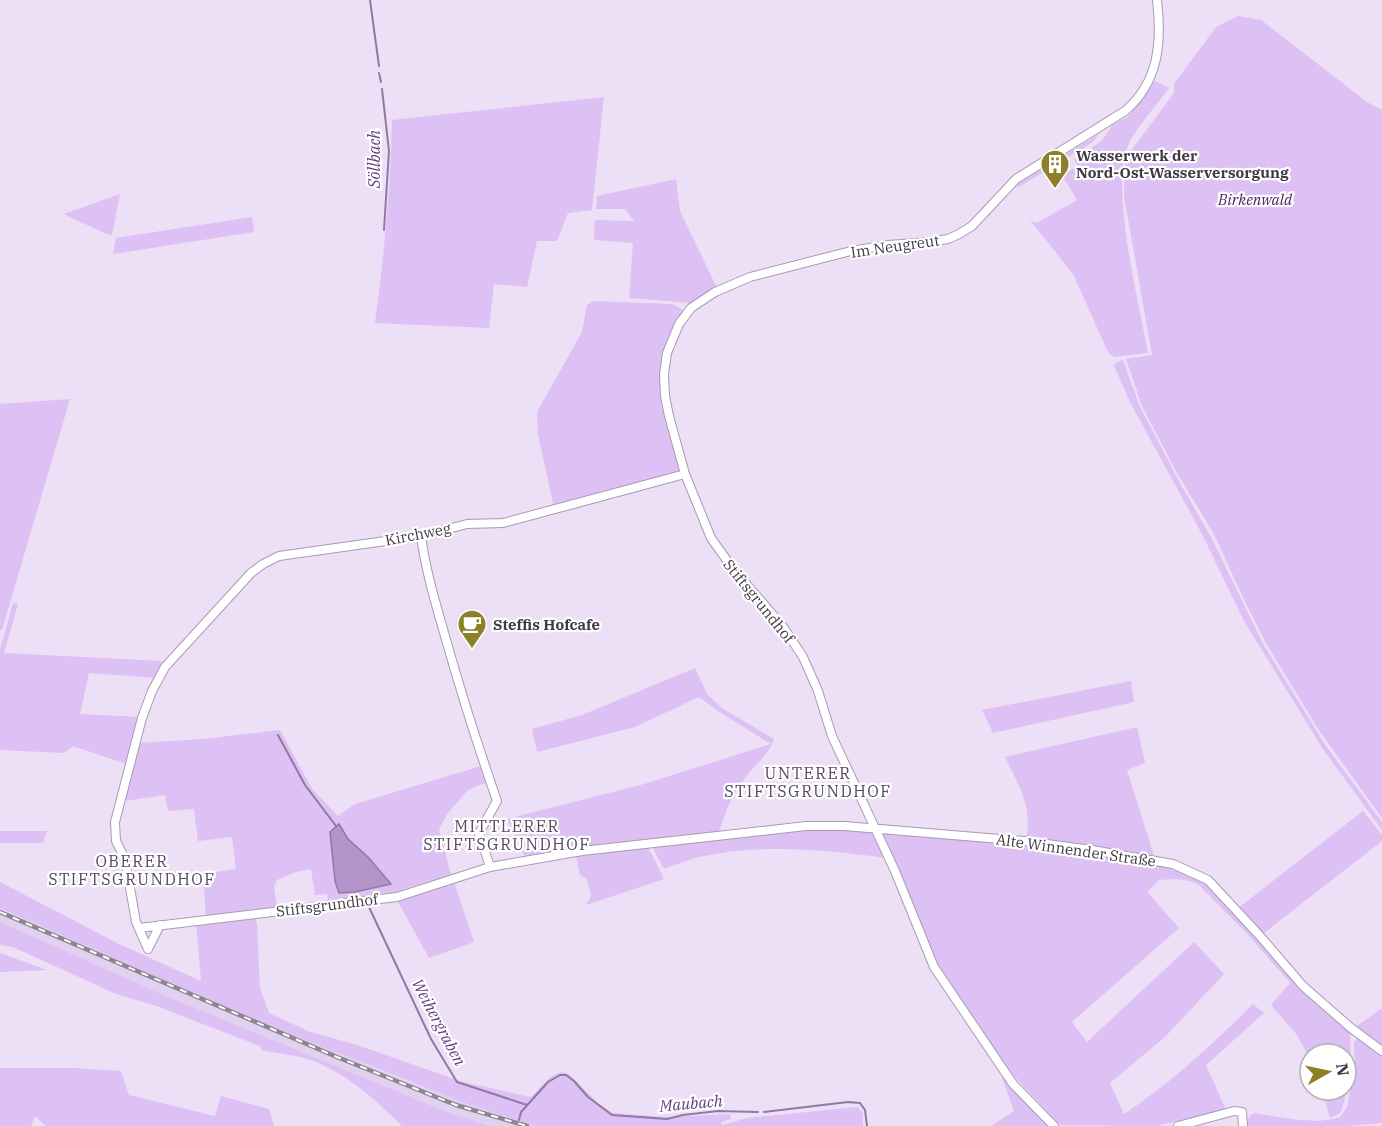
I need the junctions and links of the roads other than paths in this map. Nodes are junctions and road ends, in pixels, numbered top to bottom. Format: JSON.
{"nodes":[{"id":1,"x":1157,"y":0,"type":"edge"},
{"id":2,"x":691,"y":309,"type":"joint"},
{"id":3,"x":685,"y":474,"type":"junction"},
{"id":4,"x":421,"y":536,"type":"junction"},
{"id":5,"x":876,"y":829,"type":"junction"},
{"id":6,"x":490,"y":867,"type":"junction"},
{"id":7,"x":160,"y":925,"type":"junction"},
{"id":8,"x":139,"y":928,"type":"junction"},
{"id":9,"x":1382,"y":1051,"type":"edge"},
{"id":10,"x":1243,"y":1125,"type":"edge"},
{"id":11,"x":1054,"y":1126,"type":"edge"},
{"id":12,"x":1178,"y":1126,"type":"edge"}],
"edges":[{"from":1,"to":2,"type":"street","name":"Im Neugreut"},
{"from":2,"to":3,"type":"street","name":"Stiftsgrundhof"},
{"from":3,"to":4,"type":"street","name":"Kirchweg"},
{"from":3,"to":5,"type":"street","name":"Stiftsgrundhof"},
{"from":4,"to":6,"type":"street"},
{"from":4,"to":8,"type":"street","name":"Kirchweg"},
{"from":5,"to":6,"type":"street","name":"Stiftsgrundhof"},
{"from":5,"to":9,"type":"street","name":"Alte Winnender Straße"},
{"from":5,"to":11,"type":"street"},
{"from":6,"to":7,"type":"street","name":"Stiftsgrundhof"},
{"from":7,"to":8,"type":"street","name":"Stiftsgrundhof"},
{"from":7,"to":8,"type":"street"},
{"from":10,"to":12,"type":"street"}]}
